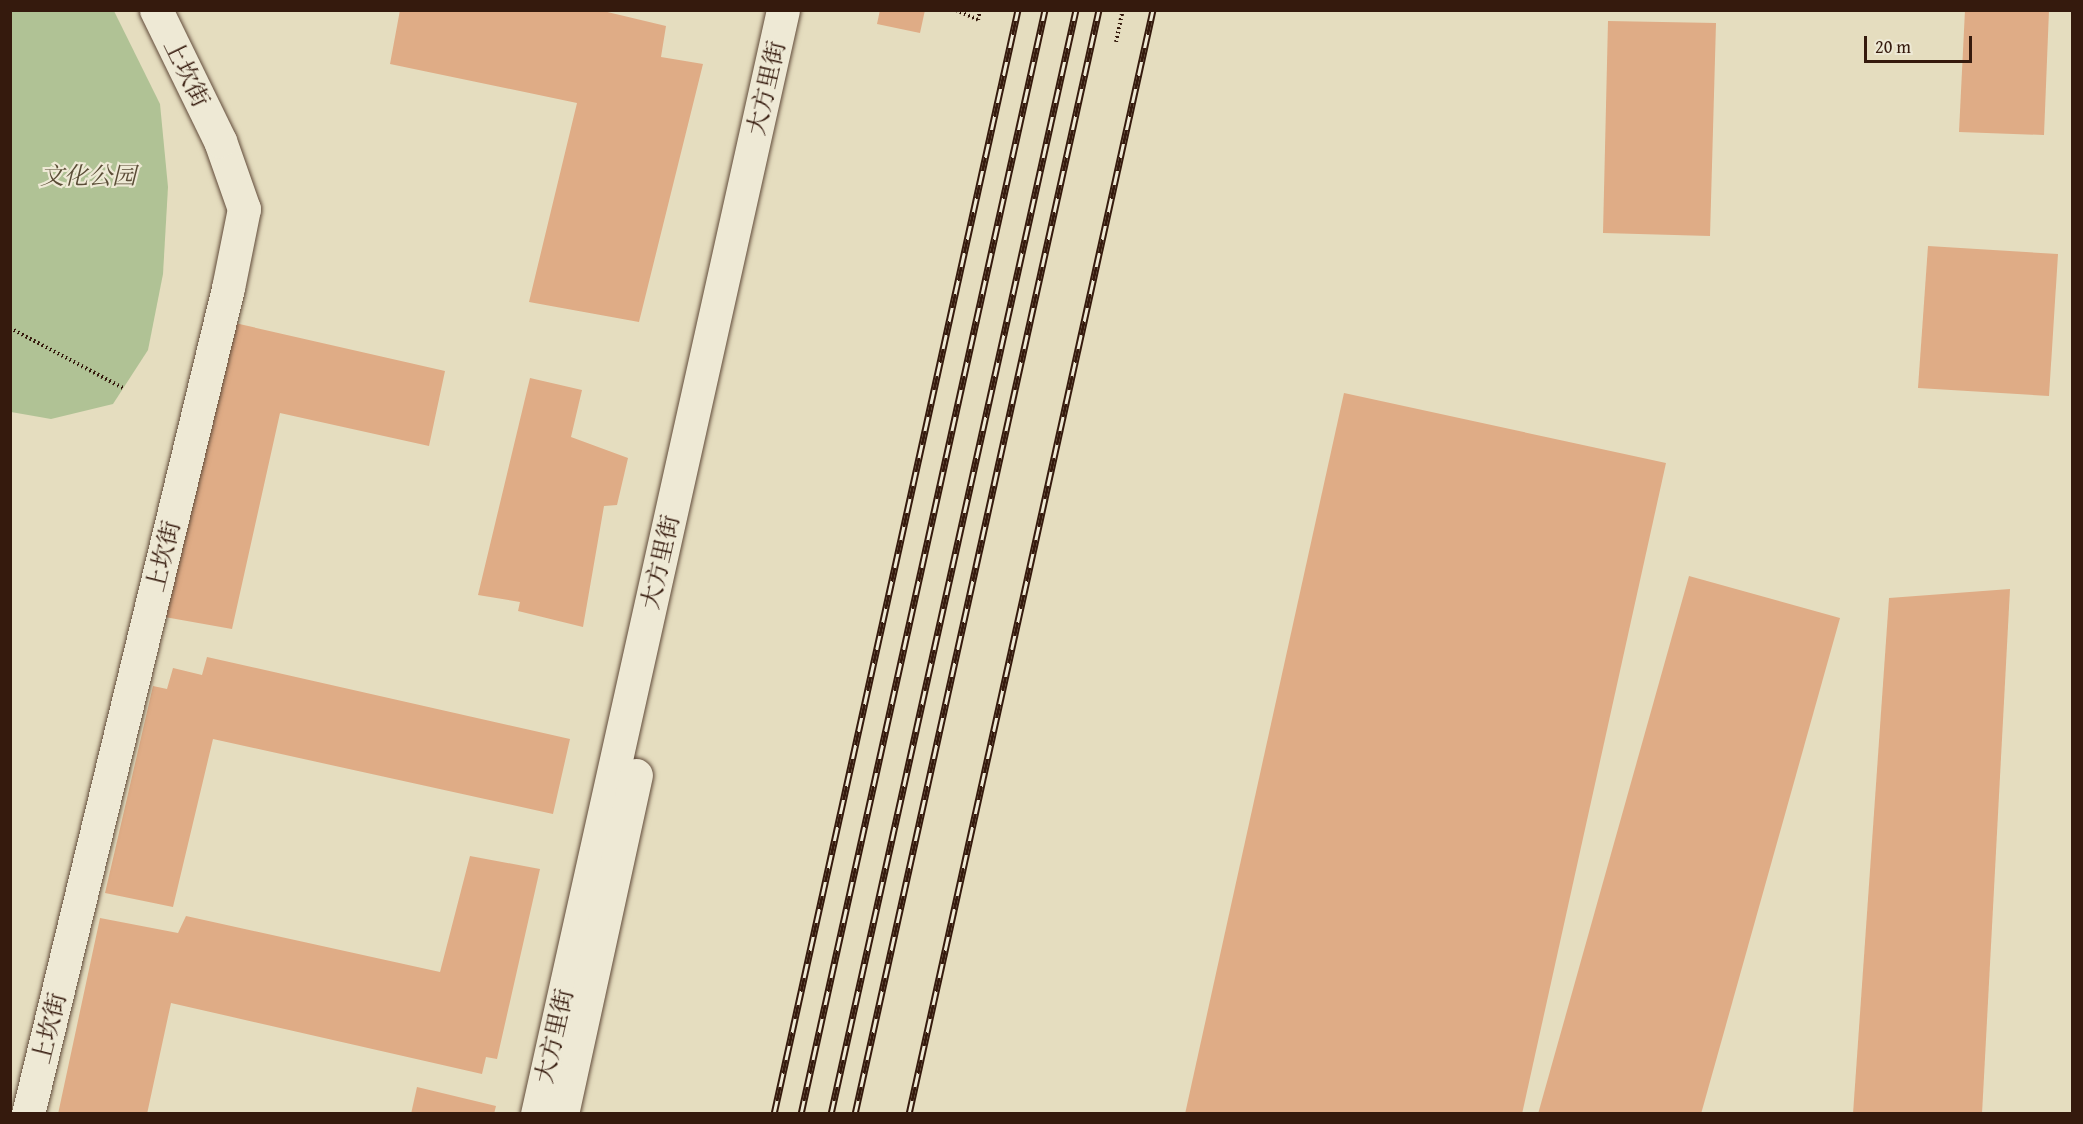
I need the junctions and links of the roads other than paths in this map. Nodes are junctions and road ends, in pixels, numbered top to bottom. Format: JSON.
{"nodes":[{"id":1,"x":156,"y":10,"type":"edge"},
{"id":2,"x":783,"y":10,"type":"edge"},
{"id":3,"x":802,"y":10,"type":"edge"},
{"id":4,"x":28,"y":1113,"type":"edge"},
{"id":5,"x":537,"y":1113,"type":"edge"},
{"id":6,"x":562,"y":1113,"type":"edge"}],
"edges":[{"from":1,"to":4,"type":"main road","name":"上坎街"},
{"from":2,"to":5,"type":"main road","name":"大方里街"},
{"from":3,"to":6,"type":"main road","name":"大方里街"}]}
